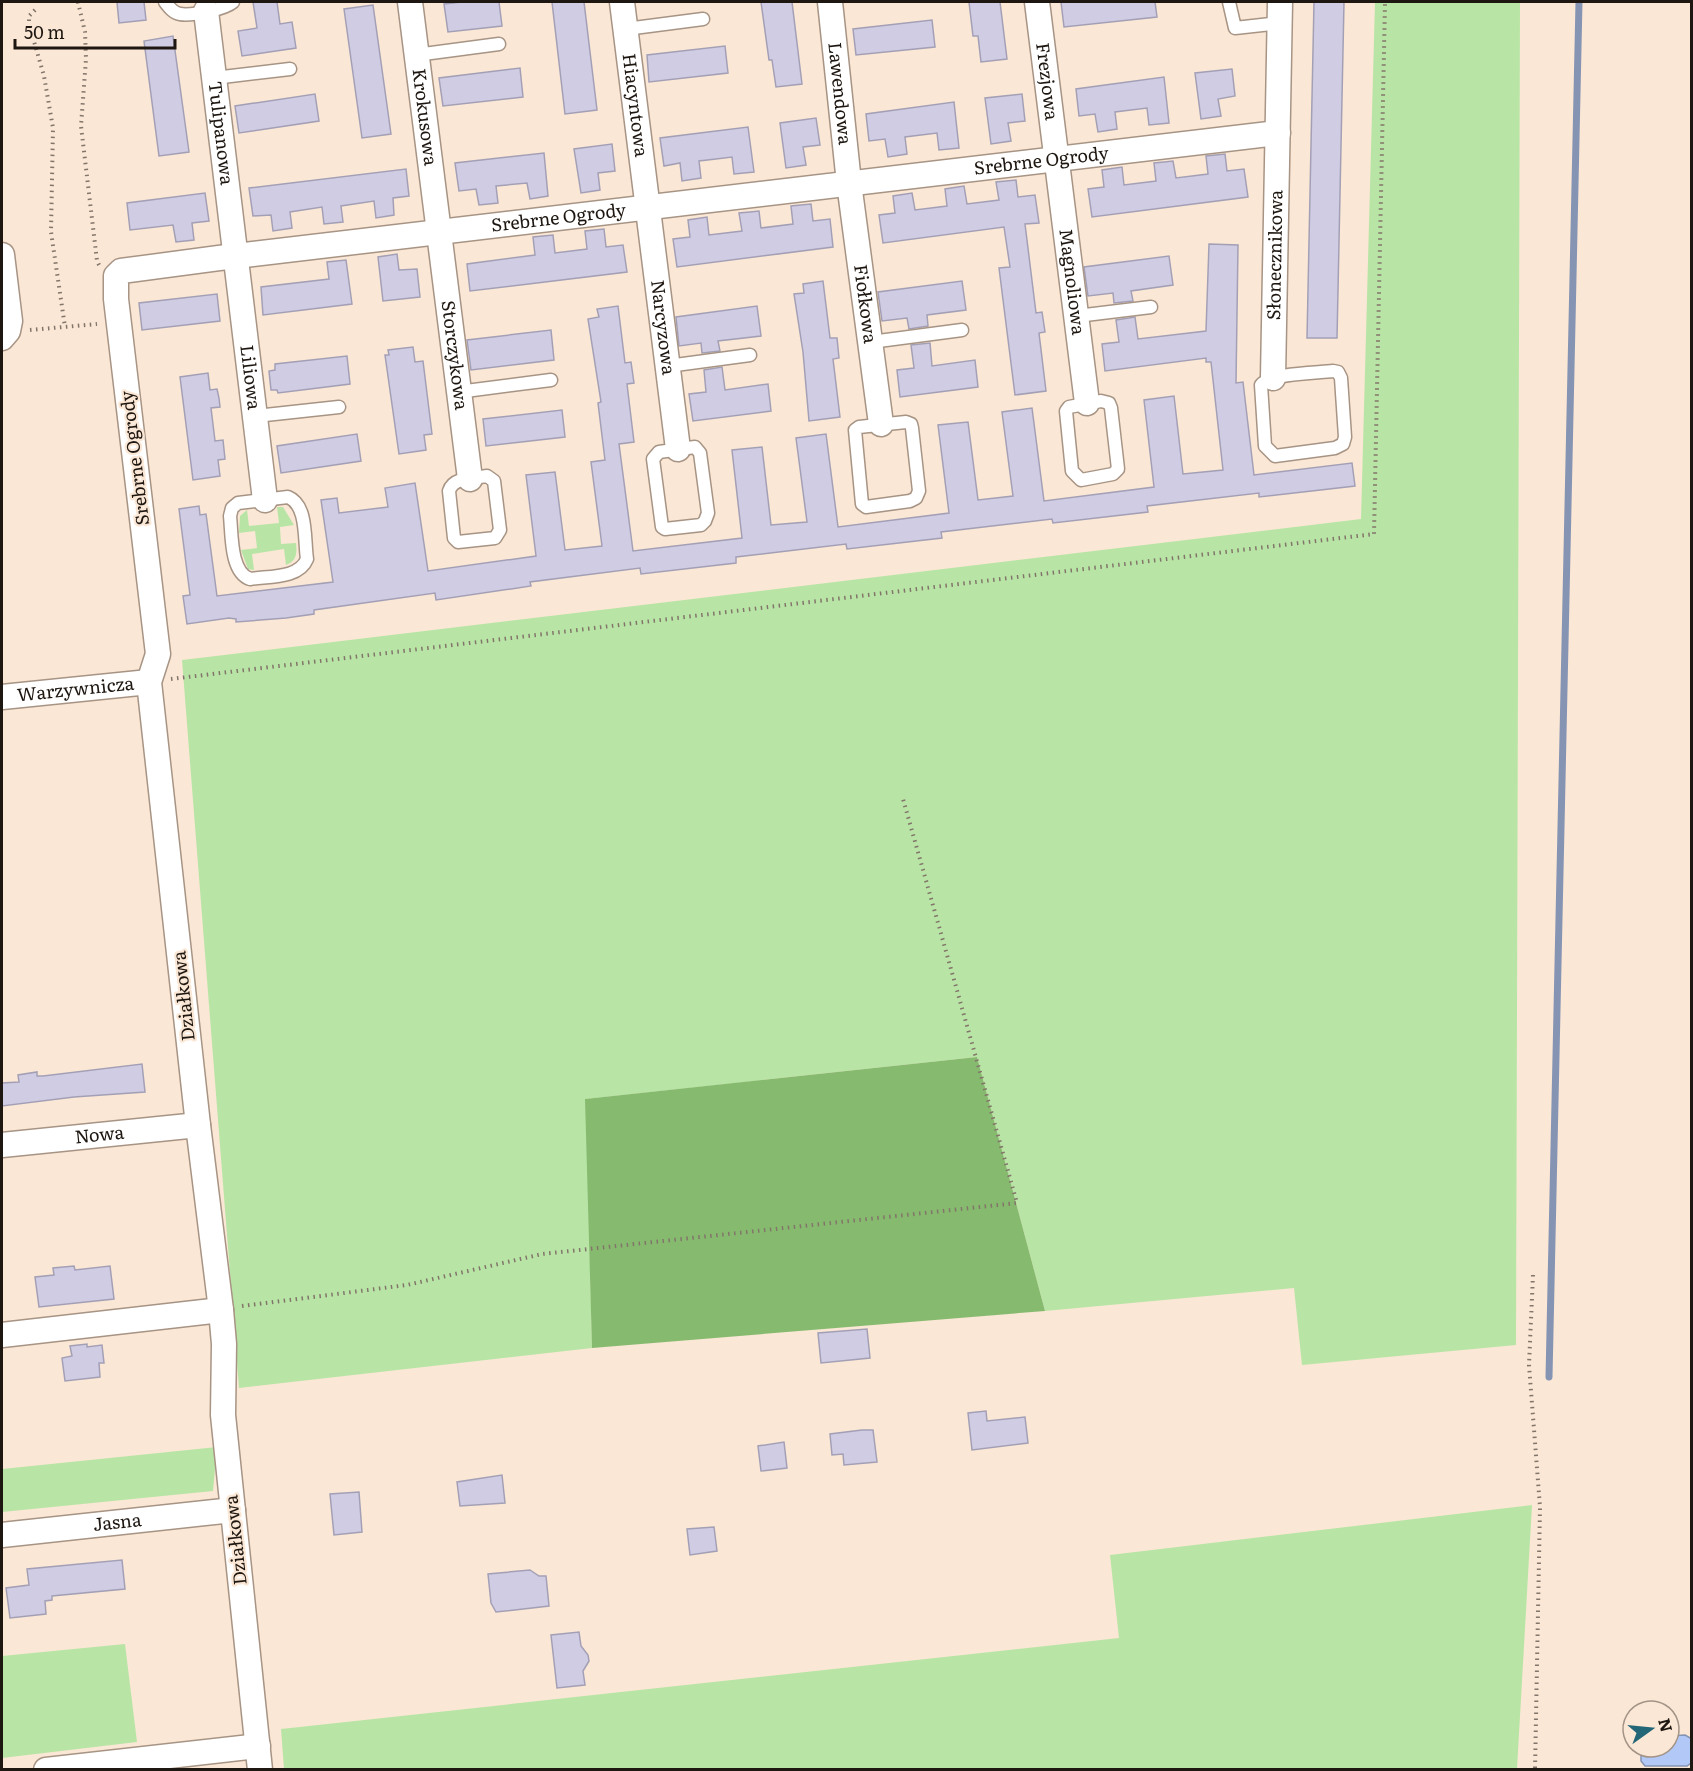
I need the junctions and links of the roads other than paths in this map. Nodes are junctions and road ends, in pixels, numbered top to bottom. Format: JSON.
{"nodes":[{"id":1,"x":165,"y":2,"type":"edge"},
{"id":2,"x":233,"y":2,"type":"edge"},
{"id":3,"x":410,"y":2,"type":"edge"},
{"id":4,"x":622,"y":2,"type":"edge"},
{"id":5,"x":830,"y":2,"type":"edge"},
{"id":6,"x":1037,"y":2,"type":"edge"},
{"id":7,"x":1229,"y":2,"type":"edge"},
{"id":8,"x":206,"y":11,"type":"junction"},
{"id":9,"x":1280,"y":12,"type":"edge"},
{"id":10,"x":703,"y":19,"type":"dead end"},
{"id":11,"x":626,"y":29,"type":"junction"},
{"id":12,"x":499,"y":44,"type":"dead end"},
{"id":13,"x":416,"y":55,"type":"junction"},
{"id":14,"x":290,"y":69,"type":"dead end"},
{"id":15,"x":214,"y":78,"type":"junction"},
{"id":16,"x":1278,"y":133,"type":"junction"},
{"id":17,"x":1058,"y":160,"type":"junction"},
{"id":18,"x":849,"y":183,"type":"junction"},
{"id":19,"x":649,"y":207,"type":"junction"},
{"id":20,"x":438,"y":231,"type":"junction"},
{"id":21,"x":2,"y":255,"type":"edge"},
{"id":22,"x":236,"y":256,"type":"junction"},
{"id":23,"x":1151,"y":307,"type":"dead end"},
{"id":24,"x":1077,"y":316,"type":"junction"},
{"id":25,"x":962,"y":330,"type":"dead end"},
{"id":26,"x":5,"y":335,"type":"edge"},
{"id":27,"x":871,"y":342,"type":"junction"},
{"id":28,"x":750,"y":356,"type":"dead end"},
{"id":29,"x":668,"y":366,"type":"junction"},
{"id":30,"x":1273,"y":378,"type":"junction"},
{"id":31,"x":550,"y":380,"type":"dead end"},
{"id":32,"x":458,"y":392,"type":"junction"},
{"id":33,"x":1087,"y":403,"type":"junction"},
{"id":34,"x":339,"y":406,"type":"dead end"},
{"id":35,"x":256,"y":416,"type":"junction"},
{"id":36,"x":881,"y":424,"type":"junction"},
{"id":37,"x":678,"y":449,"type":"junction"},
{"id":38,"x":470,"y":479,"type":"junction"},
{"id":39,"x":265,"y":500,"type":"junction"},
{"id":40,"x":149,"y":682,"type":"junction"},
{"id":41,"x":2,"y":697,"type":"edge"},
{"id":42,"x":198,"y":1125,"type":"junction"},
{"id":43,"x":2,"y":1145,"type":"edge"},
{"id":44,"x":221,"y":1310,"type":"junction"},
{"id":45,"x":2,"y":1335,"type":"edge"},
{"id":46,"x":233,"y":1510,"type":"junction"},
{"id":47,"x":2,"y":1535,"type":"edge"},
{"id":48,"x":259,"y":1758,"type":"edge"},
{"id":49,"x":46,"y":1770,"type":"edge"}],
"edges":[{"from":1,"to":8,"type":"lane"},
{"from":2,"to":8,"type":"lane"},
{"from":3,"to":13,"type":"street","name":"Krokusowa"},
{"from":4,"to":11,"type":"street","name":"Hiacyntowa"},
{"from":5,"to":18,"type":"street","name":"Lawendowa"},
{"from":6,"to":17,"type":"street","name":"Frezjowa"},
{"from":7,"to":9,"type":"lane"},
{"from":8,"to":15,"type":"street","name":"Tulipanowa"},
{"from":9,"to":16,"type":"street"},
{"from":10,"to":11,"type":"lane"},
{"from":11,"to":19,"type":"street","name":"Hiacyntowa"},
{"from":12,"to":13,"type":"lane"},
{"from":13,"to":20,"type":"street","name":"Krokusowa"},
{"from":14,"to":15,"type":"lane"},
{"from":15,"to":22,"type":"street","name":"Tulipanowa"},
{"from":16,"to":17,"type":"street","name":"Srebrne Ogrody"},
{"from":16,"to":30,"type":"street","name":"Słonecznikowa"},
{"from":17,"to":18,"type":"street","name":"Srebrne Ogrody"},
{"from":17,"to":24,"type":"street","name":"Magnoliowa"},
{"from":18,"to":19,"type":"street","name":"Srebrne Ogrody"},
{"from":18,"to":27,"type":"street","name":"Fiołkowa"},
{"from":19,"to":20,"type":"street","name":"Srebrne Ogrody"},
{"from":19,"to":29,"type":"street","name":"Narcyzowa"},
{"from":20,"to":22,"type":"street","name":"Srebrne Ogrody"},
{"from":20,"to":32,"type":"street","name":"Storczykowa"},
{"from":21,"to":26,"type":"street"},
{"from":22,"to":35,"type":"street","name":"Liliowa"},
{"from":22,"to":40,"type":"street","name":"Srebrne Ogrody"},
{"from":23,"to":24,"type":"lane"},
{"from":24,"to":33,"type":"street","name":"Magnoliowa"},
{"from":25,"to":27,"type":"lane"},
{"from":27,"to":36,"type":"street","name":"Fiołkowa"},
{"from":28,"to":29,"type":"lane"},
{"from":29,"to":37,"type":"street","name":"Narcyzowa"},
{"from":30,"to":30,"type":"lane"},
{"from":31,"to":32,"type":"lane"},
{"from":32,"to":38,"type":"street","name":"Storczykowa"},
{"from":33,"to":33,"type":"lane"},
{"from":34,"to":35,"type":"lane"},
{"from":35,"to":39,"type":"street","name":"Liliowa"},
{"from":36,"to":36,"type":"lane"},
{"from":37,"to":37,"type":"lane"},
{"from":38,"to":38,"type":"lane"},
{"from":39,"to":39,"type":"lane"},
{"from":40,"to":41,"type":"street","name":"Warzywnicza"},
{"from":40,"to":42,"type":"street","name":"Działkowa"},
{"from":42,"to":43,"type":"street","name":"Nowa"},
{"from":42,"to":44,"type":"street","name":"Działkowa"},
{"from":44,"to":45,"type":"street"},
{"from":44,"to":46,"type":"street","name":"Działkowa"},
{"from":46,"to":47,"type":"street","name":"Jasna"},
{"from":46,"to":48,"type":"street","name":"Działkowa"},
{"from":48,"to":49,"type":"street"}]}
